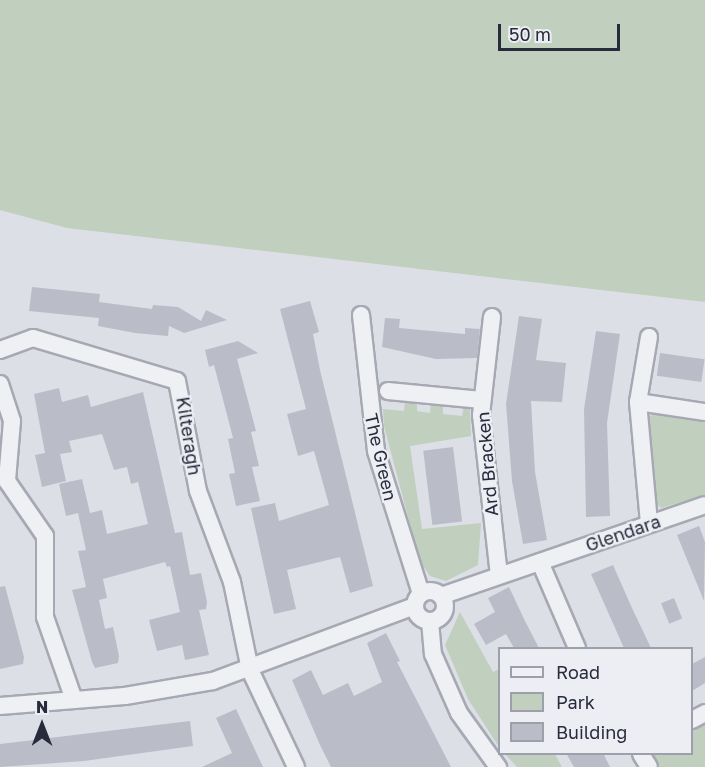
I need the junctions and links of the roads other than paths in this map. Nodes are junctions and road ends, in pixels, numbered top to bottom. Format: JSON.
{"nodes":[{"id":1,"x":361,"y":315,"type":"dead end"},
{"id":2,"x":492,"y":317,"type":"dead end"},
{"id":3,"x":649,"y":337,"type":"dead end"},
{"id":4,"x":0,"y":350,"type":"edge"},
{"id":5,"x":0,"y":384,"type":"edge"},
{"id":6,"x":388,"y":391,"type":"dead end"},
{"id":7,"x":482,"y":400,"type":"junction"},
{"id":8,"x":638,"y":402,"type":"junction"},
{"id":9,"x":705,"y":412,"type":"edge"},
{"id":10,"x":705,"y":505,"type":"edge"},
{"id":11,"x":649,"y":524,"type":"junction"},
{"id":12,"x":540,"y":562,"type":"junction"},
{"id":13,"x":499,"y":575,"type":"junction"},
{"id":14,"x":441,"y":596,"type":"junction"},
{"id":15,"x":418,"y":600,"type":"junction"},
{"id":16,"x":430,"y":621,"type":"junction"},
{"id":17,"x":577,"y":647,"type":"edge"},
{"id":18,"x":250,"y":670,"type":"junction"},
{"id":19,"x":74,"y":700,"type":"junction"},
{"id":20,"x":0,"y":706,"type":"edge"},
{"id":21,"x":296,"y":767,"type":"edge"},
{"id":22,"x":498,"y":767,"type":"edge"}],
"edges":[{"from":1,"to":15,"type":"street","name":"The Green"},
{"from":2,"to":7,"type":"street","name":"Ard Bracken"},
{"from":3,"to":8,"type":"street"},
{"from":4,"to":18,"type":"street","name":"Kilteragh"},
{"from":5,"to":19,"type":"street"},
{"from":6,"to":7,"type":"street"},
{"from":7,"to":13,"type":"street","name":"Ard Bracken"},
{"from":8,"to":9,"type":"street"},
{"from":8,"to":11,"type":"street"},
{"from":10,"to":11,"type":"street","name":"Glendara"},
{"from":11,"to":12,"type":"street","name":"Glendara"},
{"from":12,"to":13,"type":"street","name":"Glendara"},
{"from":12,"to":17,"type":"street"},
{"from":13,"to":14,"type":"street","name":"Glendara"},
{"from":14,"to":15,"type":"street"},
{"from":14,"to":16,"type":"street"},
{"from":15,"to":16,"type":"street"},
{"from":15,"to":18,"type":"street"},
{"from":16,"to":22,"type":"street"},
{"from":18,"to":19,"type":"street"},
{"from":18,"to":21,"type":"street"},
{"from":19,"to":20,"type":"street"}]}
